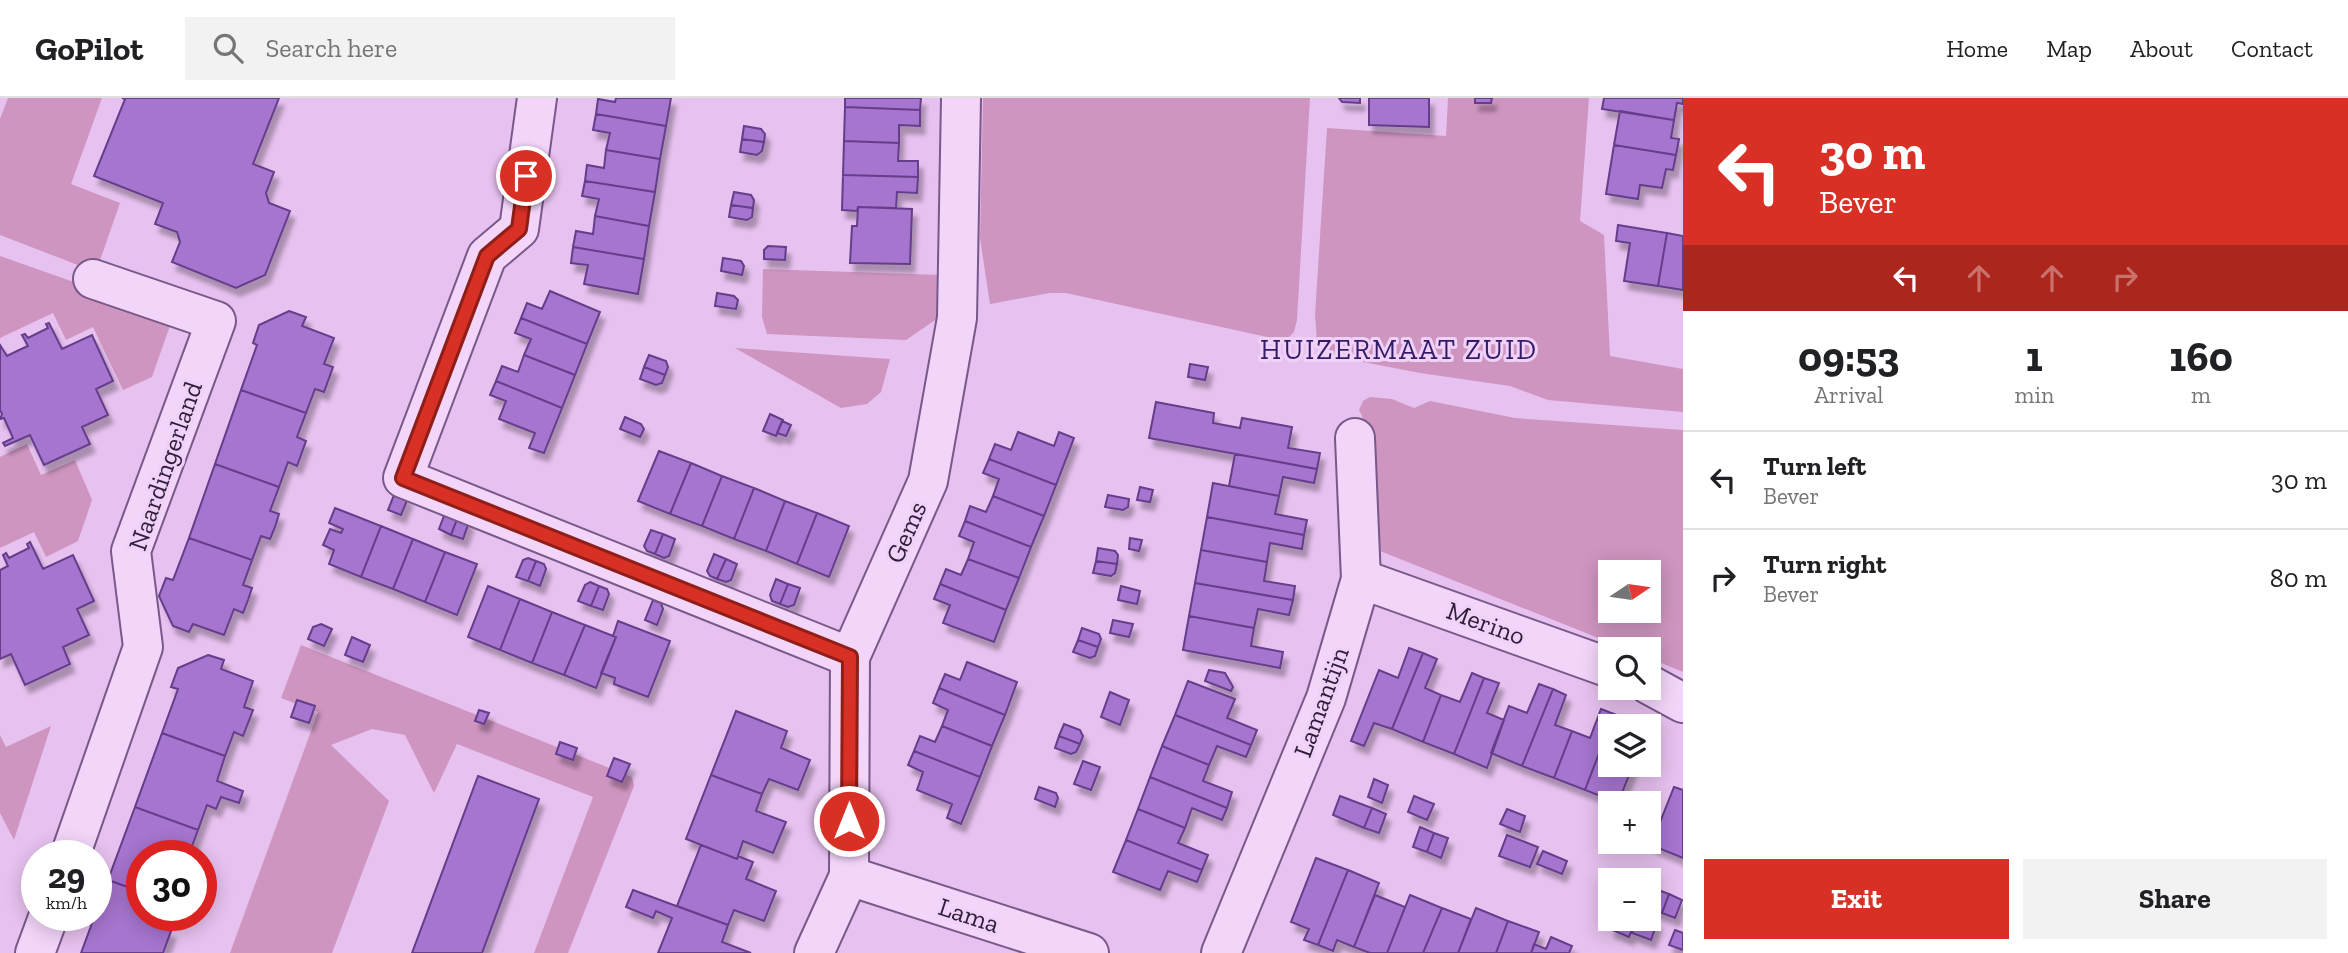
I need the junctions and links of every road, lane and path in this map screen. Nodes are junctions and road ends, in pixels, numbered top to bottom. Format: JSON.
{"nodes":[{"id":1,"x":537,"y":98,"type":"edge"},
{"id":2,"x":961,"y":98,"type":"edge"},
{"id":3,"x":93,"y":279,"type":"dead end"},
{"id":4,"x":1355,"y":438,"type":"dead end"},
{"id":5,"x":1361,"y":579,"type":"junction"},
{"id":6,"x":850,"y":657,"type":"junction"},
{"id":7,"x":1598,"y":664,"type":"edge"},
{"id":8,"x":1661,"y":691,"type":"edge"},
{"id":9,"x":1683,"y":703,"type":"edge"},
{"id":10,"x":76,"y":840,"type":"edge"},
{"id":11,"x":849,"y":876,"type":"junction"},
{"id":12,"x":44,"y":931,"type":"edge"},
{"id":13,"x":36,"y":953,"type":"edge"},
{"id":14,"x":814,"y":953,"type":"edge"},
{"id":15,"x":1089,"y":953,"type":"edge"},
{"id":16,"x":1222,"y":953,"type":"edge"}],
"edges":[{"from":1,"to":6,"type":"street"},
{"from":2,"to":6,"type":"street","name":"Gems"},
{"from":3,"to":10,"type":"street","name":"Naardingerland"},
{"from":4,"to":5,"type":"street","name":"Lamantijn"},
{"from":5,"to":7,"type":"street","name":"Merino"},
{"from":5,"to":16,"type":"street","name":"Lamantijn"},
{"from":6,"to":11,"type":"street","name":"Gems"},
{"from":8,"to":9,"type":"street"},
{"from":11,"to":14,"type":"street","name":"Gems"},
{"from":11,"to":15,"type":"street","name":"Lama"},
{"from":12,"to":13,"type":"street"}]}
